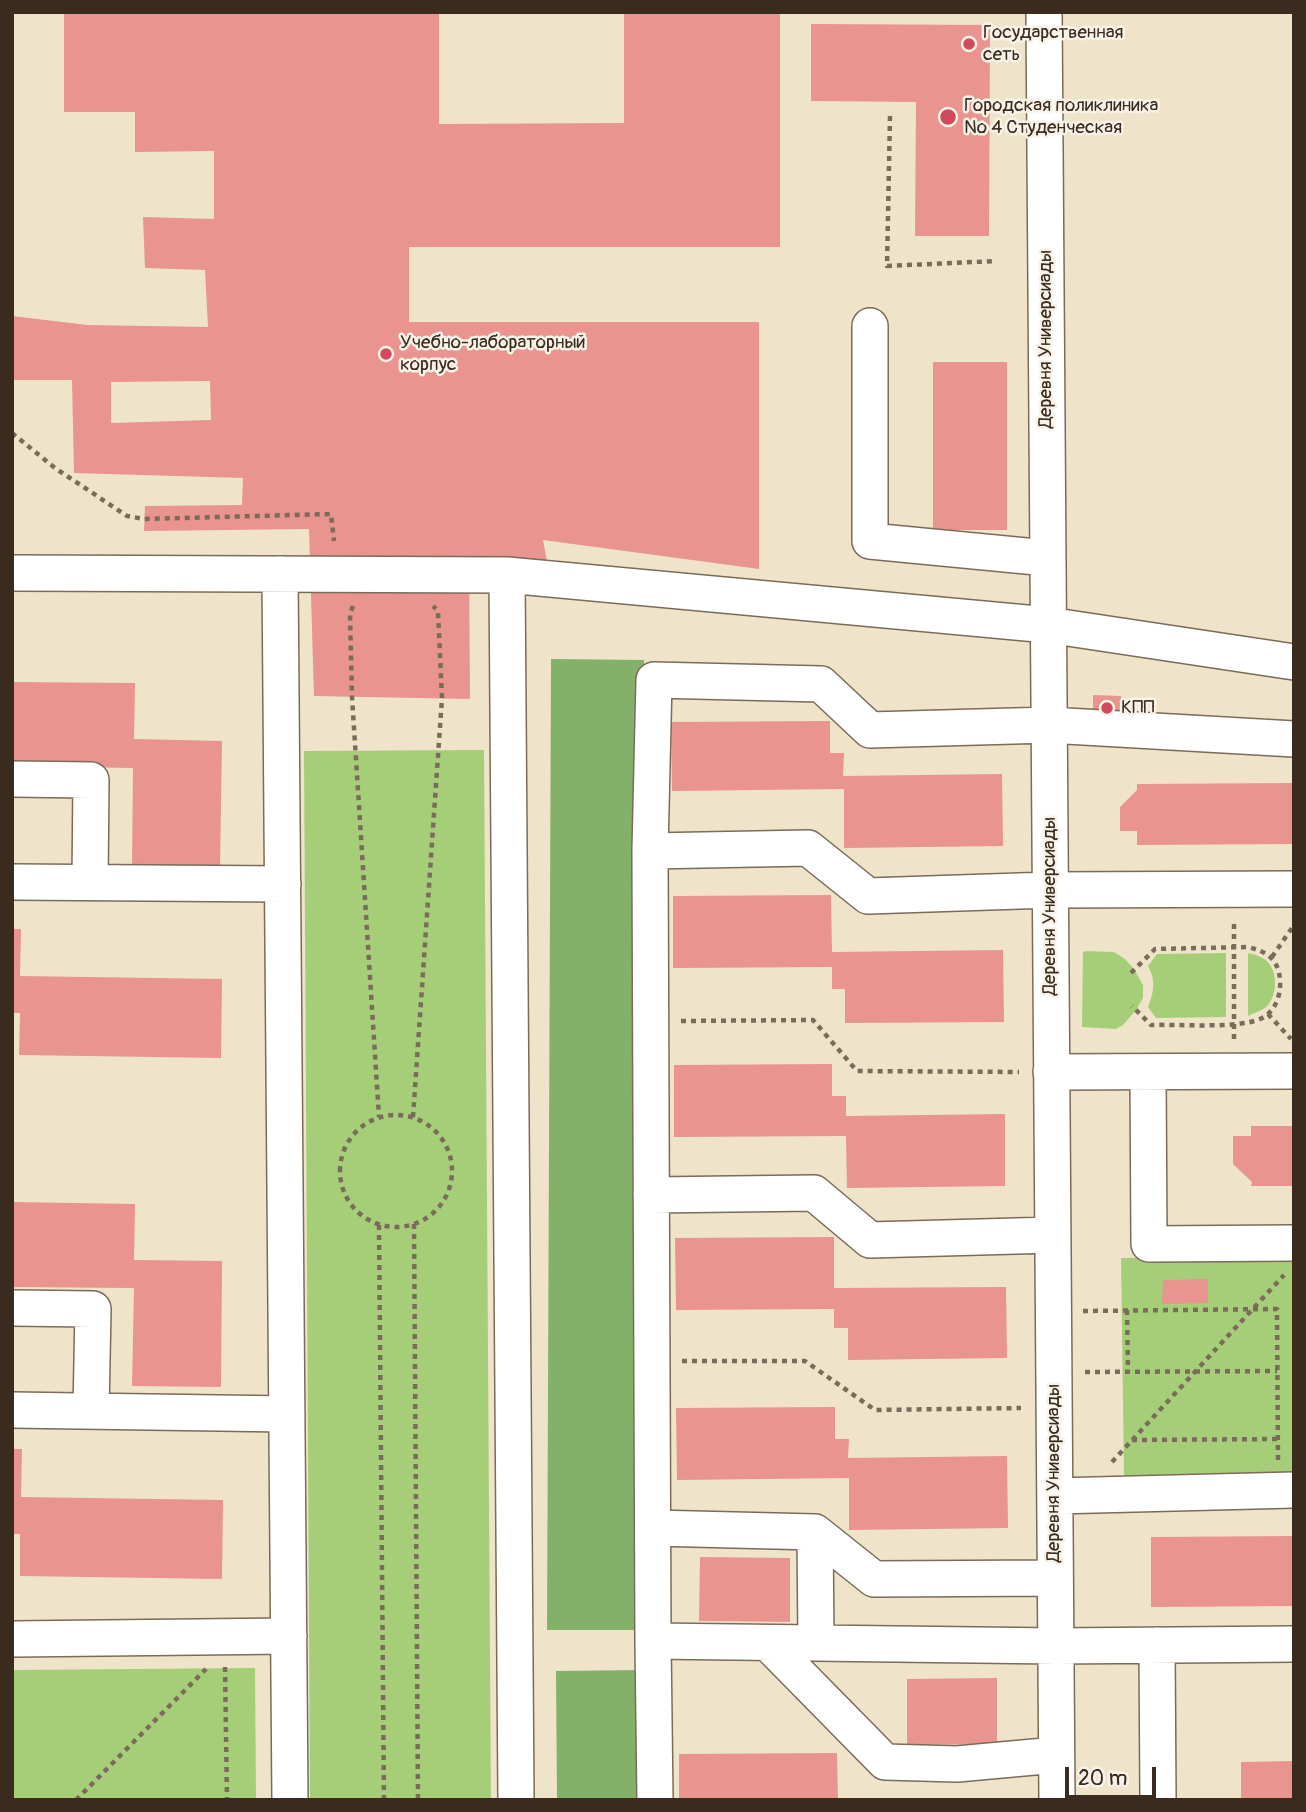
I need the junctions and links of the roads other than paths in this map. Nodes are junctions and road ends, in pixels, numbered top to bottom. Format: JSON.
{"nodes":[{"id":1,"x":1044,"y":12,"type":"edge"},
{"id":2,"x":870,"y":326,"type":"dead end"},
{"id":3,"x":1048,"y":558,"type":"junction"},
{"id":4,"x":12,"y":573,"type":"edge"},
{"id":5,"x":281,"y":574,"type":"junction"},
{"id":6,"x":507,"y":575,"type":"junction"},
{"id":7,"x":1048,"y":625,"type":"junction"},
{"id":8,"x":1294,"y":662,"type":"edge"},
{"id":9,"x":1049,"y":725,"type":"junction"},
{"id":10,"x":1294,"y":738,"type":"edge"},
{"id":11,"x":12,"y":779,"type":"edge"},
{"id":12,"x":650,"y":850,"type":"junction"},
{"id":13,"x":12,"y":882,"type":"edge"},
{"id":14,"x":90,"y":883,"type":"junction"},
{"id":15,"x":283,"y":884,"type":"junction"},
{"id":16,"x":1294,"y":889,"type":"edge"},
{"id":17,"x":1050,"y":890,"type":"junction"},
{"id":18,"x":1051,"y":1072,"type":"junction"},
{"id":19,"x":1148,"y":1072,"type":"junction"},
{"id":20,"x":1294,"y":1072,"type":"edge"},
{"id":21,"x":651,"y":1195,"type":"junction"},
{"id":22,"x":1053,"y":1235,"type":"junction"},
{"id":23,"x":1290,"y":1258,"type":"edge"},
{"id":24,"x":12,"y":1308,"type":"edge"},
{"id":25,"x":12,"y":1410,"type":"edge"},
{"id":26,"x":91,"y":1411,"type":"junction"},
{"id":27,"x":287,"y":1413,"type":"junction"},
{"id":28,"x":1286,"y":1490,"type":"edge"},
{"id":29,"x":1068,"y":1496,"type":"junction"},
{"id":30,"x":653,"y":1528,"type":"junction"},
{"id":31,"x":816,"y":1532,"type":"junction"},
{"id":32,"x":1055,"y":1578,"type":"junction"},
{"id":33,"x":289,"y":1636,"type":"junction"},
{"id":34,"x":12,"y":1639,"type":"edge"},
{"id":35,"x":653,"y":1642,"type":"junction"},
{"id":36,"x":768,"y":1643,"type":"junction"},
{"id":37,"x":816,"y":1643,"type":"junction"},
{"id":38,"x":1294,"y":1644,"type":"edge"},
{"id":39,"x":1157,"y":1645,"type":"junction"},
{"id":40,"x":1056,"y":1646,"type":"junction"},
{"id":41,"x":1056,"y":1755,"type":"junction"},
{"id":42,"x":290,"y":1800,"type":"edge"},
{"id":43,"x":516,"y":1800,"type":"edge"},
{"id":44,"x":654,"y":1800,"type":"edge"},
{"id":45,"x":1057,"y":1800,"type":"edge"},
{"id":46,"x":1158,"y":1800,"type":"edge"}],
"edges":[{"from":1,"to":3,"type":"street","name":"Деревня Универсиады"},
{"from":2,"to":3,"type":"street"},
{"from":3,"to":7,"type":"street","name":"Деревня Универсиады"},
{"from":4,"to":5,"type":"street"},
{"from":5,"to":6,"type":"street"},
{"from":5,"to":15,"type":"street"},
{"from":6,"to":7,"type":"street"},
{"from":6,"to":43,"type":"street"},
{"from":7,"to":8,"type":"street"},
{"from":7,"to":9,"type":"street","name":"Деревня Универсиады"},
{"from":9,"to":10,"type":"street"},
{"from":9,"to":12,"type":"street"},
{"from":9,"to":17,"type":"street","name":"Деревня Универсиады"},
{"from":11,"to":14,"type":"street"},
{"from":12,"to":17,"type":"street"},
{"from":12,"to":21,"type":"street"},
{"from":13,"to":14,"type":"street"},
{"from":14,"to":15,"type":"street"},
{"from":15,"to":27,"type":"street"},
{"from":16,"to":17,"type":"street"},
{"from":17,"to":18,"type":"street","name":"Деревня Универсиады"},
{"from":18,"to":19,"type":"street"},
{"from":18,"to":22,"type":"street","name":"Деревня Универсиады"},
{"from":19,"to":20,"type":"street"},
{"from":19,"to":23,"type":"street"},
{"from":21,"to":22,"type":"street"},
{"from":21,"to":30,"type":"street"},
{"from":22,"to":29,"type":"street","name":"Деревня Универсиады"},
{"from":24,"to":26,"type":"street"},
{"from":25,"to":26,"type":"street"},
{"from":26,"to":27,"type":"street"},
{"from":27,"to":33,"type":"street"},
{"from":28,"to":29,"type":"street"},
{"from":29,"to":32,"type":"street","name":"Деревня Универсиады"},
{"from":30,"to":31,"type":"street"},
{"from":30,"to":35,"type":"street"},
{"from":31,"to":32,"type":"street"},
{"from":31,"to":37,"type":"street"},
{"from":32,"to":40,"type":"street","name":"Деревня Универсиады"},
{"from":33,"to":34,"type":"street"},
{"from":33,"to":42,"type":"street"},
{"from":35,"to":36,"type":"street"},
{"from":35,"to":44,"type":"street"},
{"from":36,"to":37,"type":"street"},
{"from":36,"to":41,"type":"street"},
{"from":37,"to":40,"type":"street"},
{"from":38,"to":39,"type":"street"},
{"from":39,"to":40,"type":"street"},
{"from":39,"to":46,"type":"street"},
{"from":40,"to":41,"type":"street","name":"Деревня Универсиады"},
{"from":41,"to":45,"type":"street","name":"Деревня Универсиады"}]}
